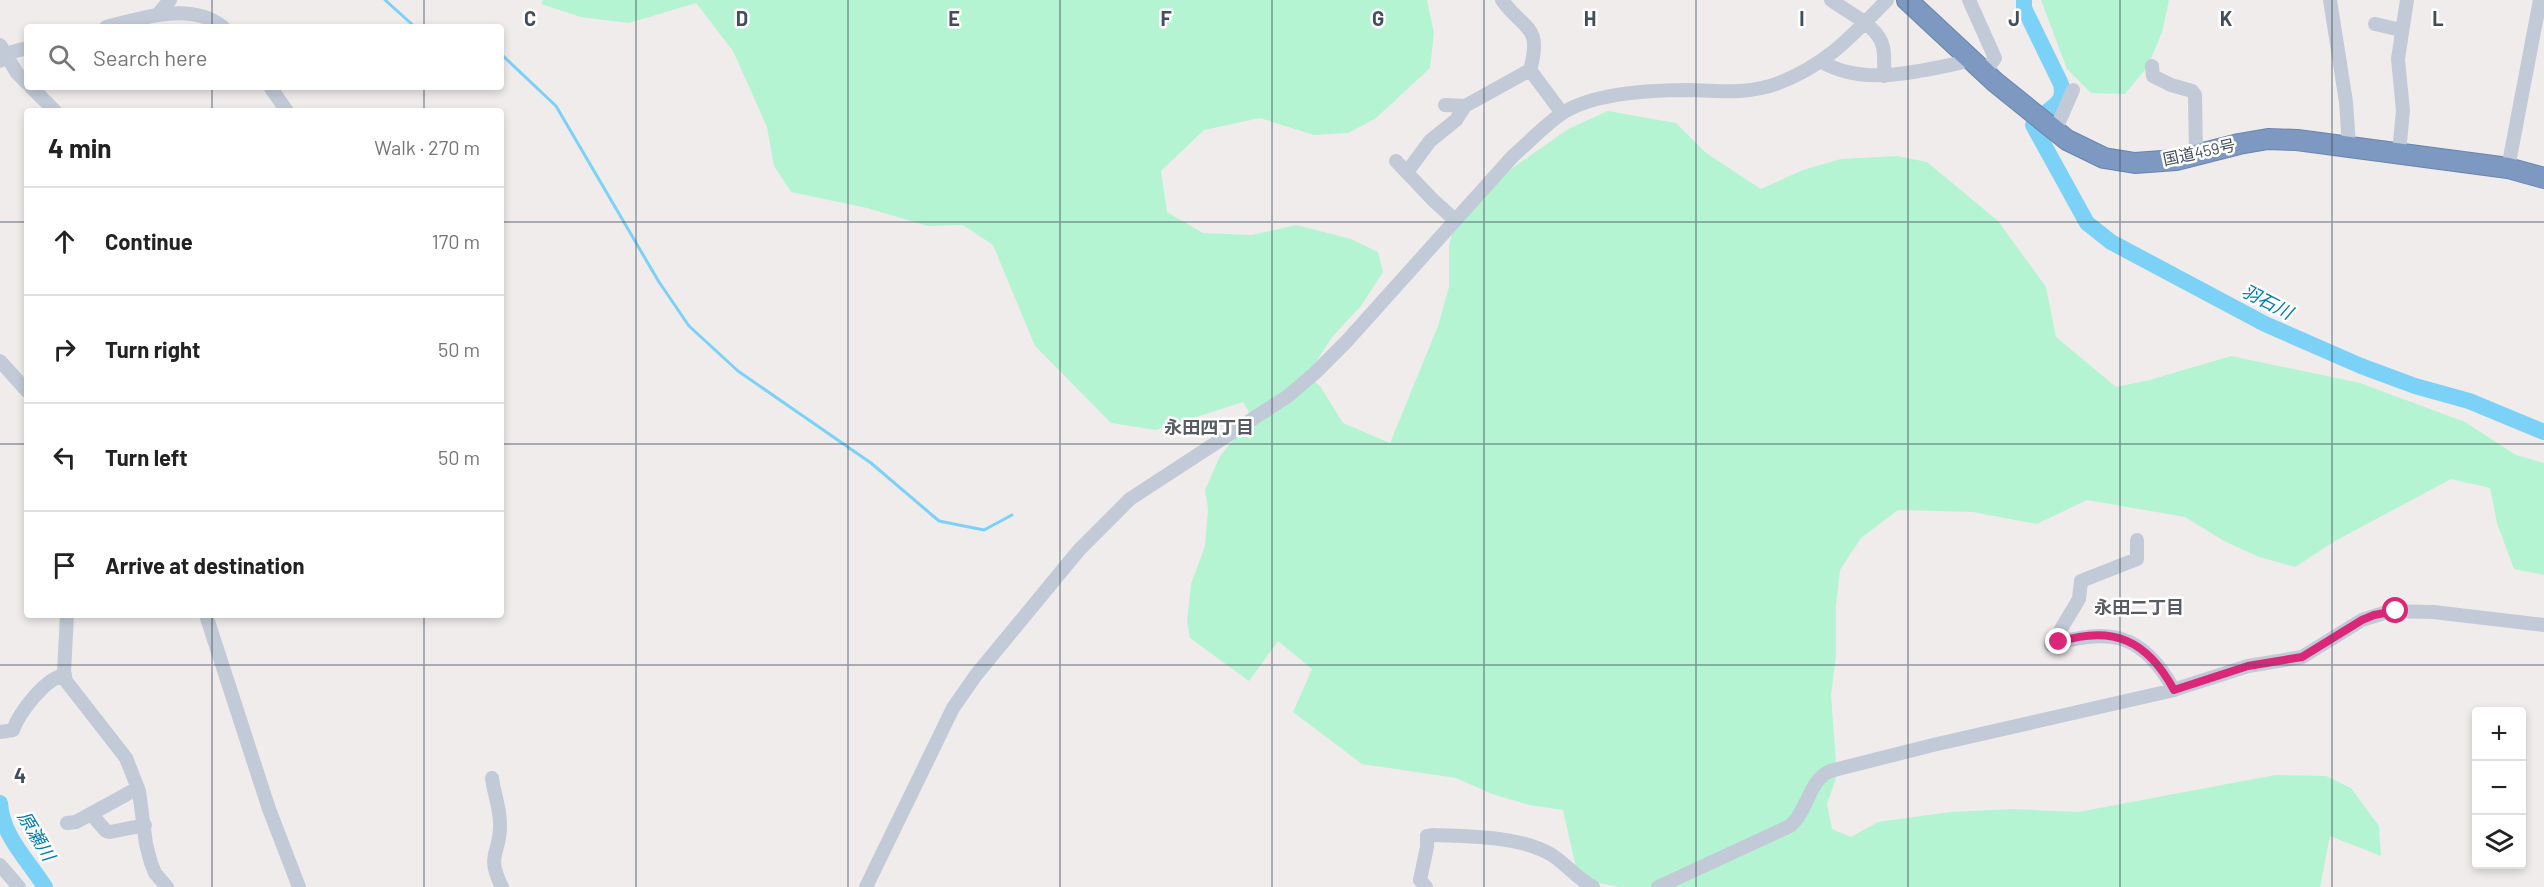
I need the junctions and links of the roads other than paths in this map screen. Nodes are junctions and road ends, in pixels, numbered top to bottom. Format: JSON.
{"nodes":[{"id":1,"x":170,"y":0,"type":"edge"},
{"id":2,"x":1502,"y":0,"type":"edge"},
{"id":3,"x":1831,"y":0,"type":"edge"},
{"id":4,"x":1887,"y":0,"type":"edge"},
{"id":5,"x":1907,"y":0,"type":"edge"},
{"id":6,"x":1969,"y":0,"type":"edge"},
{"id":7,"x":2330,"y":0,"type":"edge"},
{"id":8,"x":2407,"y":0,"type":"edge"},
{"id":9,"x":2540,"y":0,"type":"edge"},
{"id":10,"x":159,"y":13,"type":"junction"},
{"id":11,"x":1864,"y":23,"type":"junction"},
{"id":12,"x":117,"y":24,"type":"edge"},
{"id":13,"x":218,"y":24,"type":"edge"},
{"id":14,"x":2375,"y":24,"type":"dead end"},
{"id":15,"x":2401,"y":30,"type":"junction"},
{"id":16,"x":24,"y":48,"type":"edge"},
{"id":17,"x":1,"y":52,"type":"edge"},
{"id":18,"x":1968,"y":56,"type":"junction"},
{"id":19,"x":1822,"y":62,"type":"junction"},
{"id":20,"x":2152,"y":66,"type":"dead end"},
{"id":21,"x":1530,"y":70,"type":"junction"},
{"id":22,"x":1985,"y":72,"type":"junction"},
{"id":23,"x":1884,"y":76,"type":"junction"},
{"id":24,"x":24,"y":80,"type":"edge"},
{"id":25,"x":34,"y":90,"type":"edge"},
{"id":26,"x":272,"y":90,"type":"edge"},
{"id":27,"x":2073,"y":90,"type":"dead end"},
{"id":28,"x":1445,"y":105,"type":"dead end"},
{"id":29,"x":1465,"y":105,"type":"junction"},
{"id":30,"x":52,"y":108,"type":"edge"},
{"id":31,"x":285,"y":108,"type":"edge"},
{"id":32,"x":1562,"y":113,"type":"junction"},
{"id":33,"x":2055,"y":131,"type":"junction"},
{"id":34,"x":2349,"y":145,"type":"junction"},
{"id":35,"x":2399,"y":152,"type":"junction"},
{"id":36,"x":2196,"y":155,"type":"junction"},
{"id":37,"x":1396,"y":161,"type":"dead end"},
{"id":38,"x":2508,"y":168,"type":"junction"},
{"id":39,"x":1407,"y":172,"type":"junction"},
{"id":40,"x":2544,"y":178,"type":"edge"},
{"id":41,"x":1455,"y":220,"type":"junction"},
{"id":42,"x":0,"y":361,"type":"edge"},
{"id":43,"x":24,"y":388,"type":"edge"},
{"id":44,"x":2137,"y":540,"type":"dead end"},
{"id":45,"x":67,"y":618,"type":"edge"},
{"id":46,"x":207,"y":618,"type":"edge"},
{"id":47,"x":2544,"y":625,"type":"edge"},
{"id":48,"x":65,"y":675,"type":"junction"},
{"id":49,"x":2174,"y":690,"type":"junction"},
{"id":50,"x":3,"y":732,"type":"edge"},
{"id":51,"x":492,"y":778,"type":"dead end"},
{"id":52,"x":138,"y":788,"type":"junction"},
{"id":53,"x":91,"y":814,"type":"junction"},
{"id":54,"x":68,"y":823,"type":"dead end"},
{"id":55,"x":145,"y":825,"type":"junction"},
{"id":56,"x":0,"y":865,"type":"edge"},
{"id":57,"x":18,"y":887,"type":"edge"},
{"id":58,"x":168,"y":887,"type":"edge"},
{"id":59,"x":299,"y":887,"type":"edge"},
{"id":60,"x":502,"y":887,"type":"edge"},
{"id":61,"x":866,"y":887,"type":"edge"},
{"id":62,"x":1426,"y":887,"type":"edge"},
{"id":63,"x":1593,"y":887,"type":"edge"},
{"id":64,"x":1658,"y":887,"type":"edge"}],
"edges":[{"from":1,"to":10,"type":"street"},
{"from":2,"to":21,"type":"street"},
{"from":3,"to":11,"type":"street"},
{"from":4,"to":11,"type":"street"},
{"from":5,"to":18,"type":"highway","name":"国道459号"},
{"from":6,"to":22,"type":"street"},
{"from":7,"to":34,"type":"street"},
{"from":8,"to":15,"type":"street"},
{"from":9,"to":38,"type":"street"},
{"from":10,"to":12,"type":"street"},
{"from":10,"to":13,"type":"street"},
{"from":11,"to":19,"type":"street"},
{"from":11,"to":23,"type":"street"},
{"from":14,"to":15,"type":"street"},
{"from":15,"to":35,"type":"street"},
{"from":16,"to":17,"type":"street"},
{"from":17,"to":24,"type":"street"},
{"from":18,"to":22,"type":"highway","name":"国道459号"},
{"from":18,"to":23,"type":"street"},
{"from":19,"to":23,"type":"street"},
{"from":19,"to":32,"type":"street"},
{"from":20,"to":36,"type":"street"},
{"from":21,"to":29,"type":"street"},
{"from":21,"to":32,"type":"street"},
{"from":22,"to":33,"type":"highway","name":"国道459号"},
{"from":25,"to":30,"type":"street"},
{"from":26,"to":31,"type":"street"},
{"from":27,"to":33,"type":"street"},
{"from":28,"to":29,"type":"street"},
{"from":29,"to":39,"type":"street"},
{"from":32,"to":41,"type":"street"},
{"from":33,"to":36,"type":"highway","name":"国道459号"},
{"from":34,"to":35,"type":"highway","name":"国道459号"},
{"from":34,"to":36,"type":"highway","name":"国道459号"},
{"from":35,"to":38,"type":"highway","name":"国道459号"},
{"from":37,"to":39,"type":"street"},
{"from":38,"to":40,"type":"highway","name":"国道459号"},
{"from":39,"to":41,"type":"street"},
{"from":41,"to":61,"type":"street"},
{"from":42,"to":43,"type":"street"},
{"from":44,"to":49,"type":"street"},
{"from":45,"to":48,"type":"street"},
{"from":46,"to":59,"type":"street"},
{"from":47,"to":49,"type":"street"},
{"from":48,"to":50,"type":"street"},
{"from":48,"to":52,"type":"street"},
{"from":49,"to":64,"type":"street"},
{"from":51,"to":60,"type":"street"},
{"from":52,"to":53,"type":"street"},
{"from":52,"to":55,"type":"street"},
{"from":53,"to":54,"type":"street"},
{"from":53,"to":55,"type":"street"},
{"from":55,"to":58,"type":"street"},
{"from":56,"to":57,"type":"street"},
{"from":62,"to":63,"type":"street"}]}
